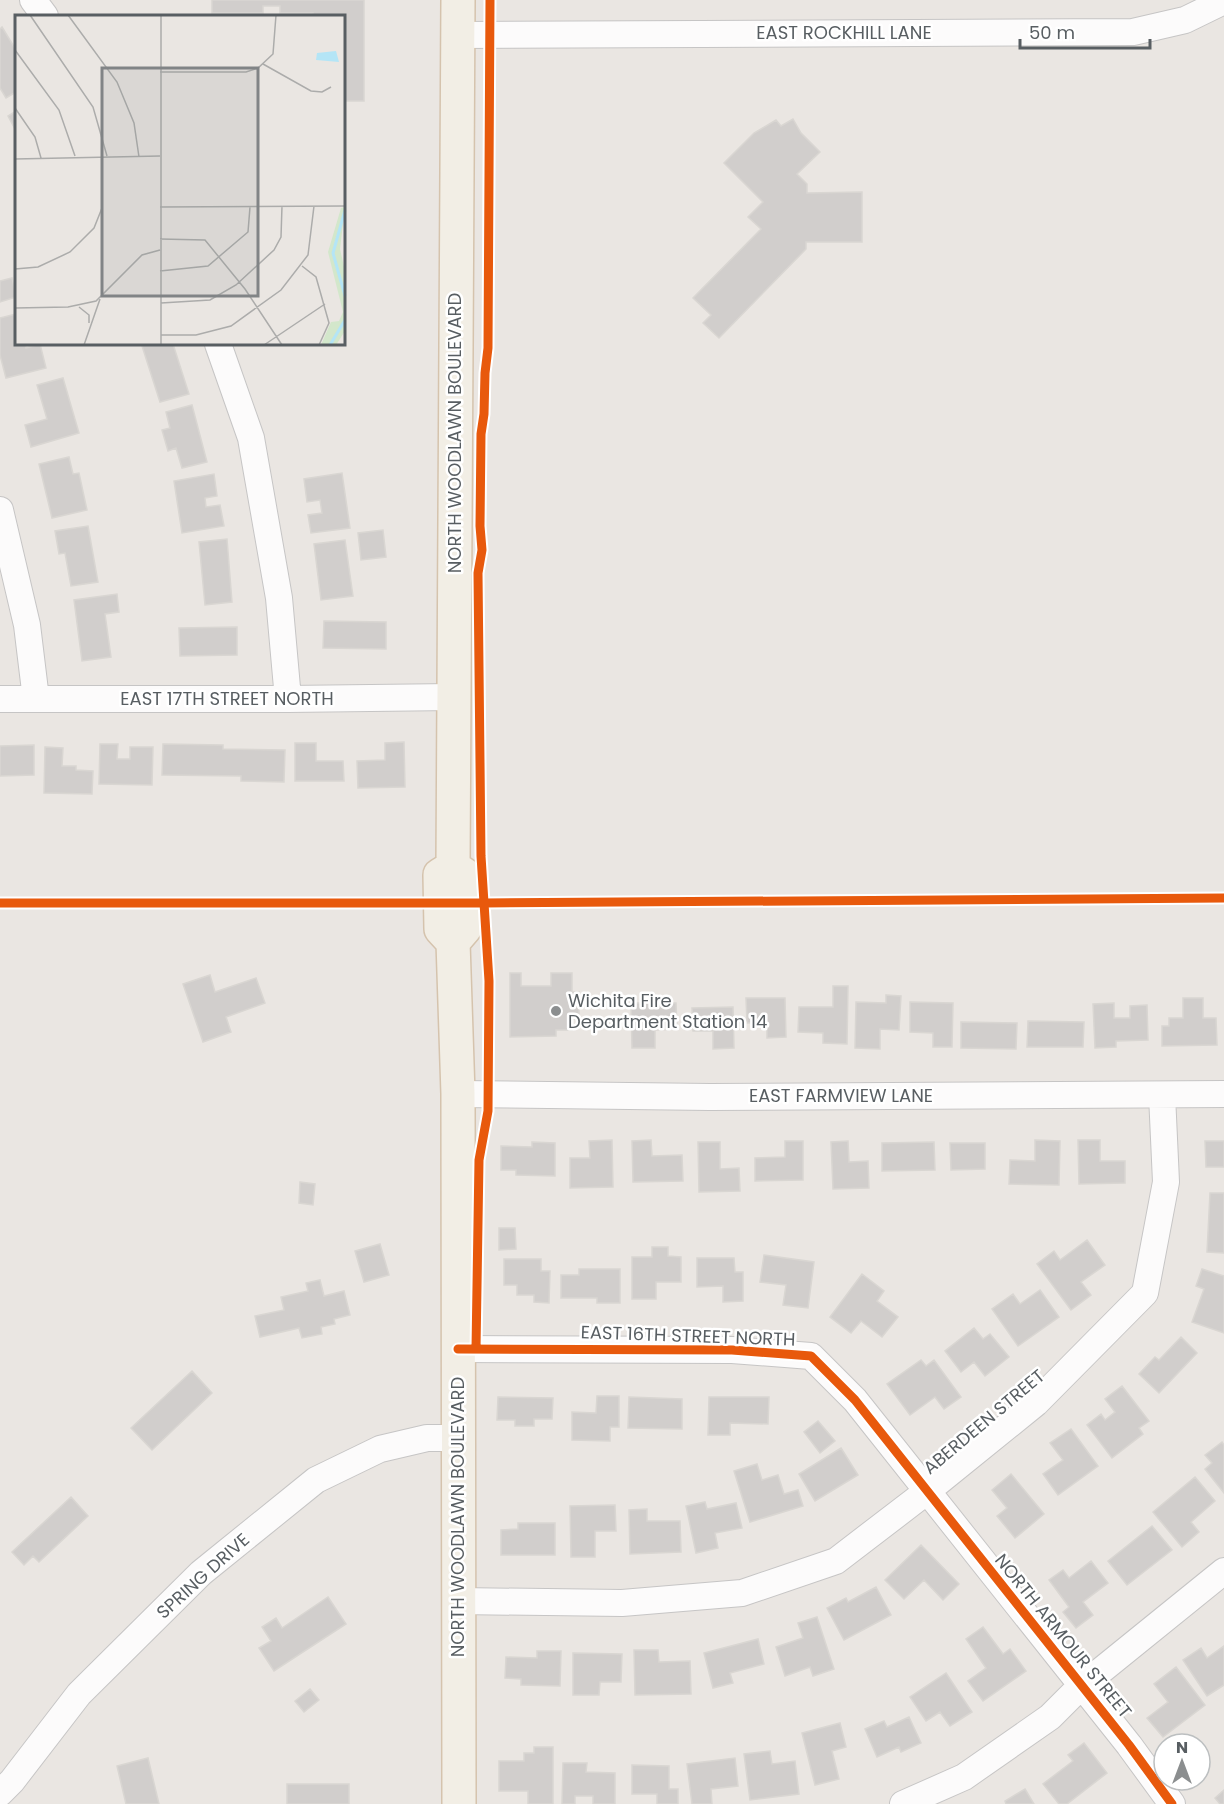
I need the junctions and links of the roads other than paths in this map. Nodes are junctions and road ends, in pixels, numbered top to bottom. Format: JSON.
{"nodes":[{"id":1,"x":33,"y":0,"type":"edge"},
{"id":2,"x":458,"y":0,"type":"edge"},
{"id":3,"x":1224,"y":1,"type":"edge"},
{"id":4,"x":44,"y":15,"type":"edge"},
{"id":5,"x":458,"y":34,"type":"junction"},
{"id":6,"x":218,"y":345,"type":"edge"},
{"id":7,"x":0,"y":510,"type":"edge"},
{"id":8,"x":453,"y":697,"type":"junction"},
{"id":9,"x":0,"y":699,"type":"edge"},
{"id":10,"x":36,"y":699,"type":"junction"},
{"id":11,"x":288,"y":699,"type":"junction"},
{"id":12,"x":458,"y":1094,"type":"junction"},
{"id":13,"x":1224,"y":1094,"type":"edge"},
{"id":14,"x":1162,"y":1095,"type":"junction"},
{"id":15,"x":458,"y":1349,"type":"junction"},
{"id":16,"x":458,"y":1438,"type":"junction"},
{"id":17,"x":926,"y":1492,"type":"junction"},
{"id":18,"x":1224,"y":1571,"type":"edge"},
{"id":19,"x":458,"y":1601,"type":"junction"},
{"id":20,"x":1082,"y":1686,"type":"junction"},
{"id":21,"x":4,"y":1791,"type":"edge"},
{"id":22,"x":459,"y":1804,"type":"edge"},
{"id":23,"x":903,"y":1804,"type":"edge"},
{"id":24,"x":1172,"y":1804,"type":"edge"}],
"edges":[{"from":1,"to":4,"type":"street"},
{"from":2,"to":5,"type":"main road","name":"NORTH WOODLAWN BOULEVARD"},
{"from":3,"to":5,"type":"street","name":"EAST ROCKHILL LANE"},
{"from":5,"to":8,"type":"main road","name":"NORTH WOODLAWN BOULEVARD"},
{"from":6,"to":11,"type":"street"},
{"from":7,"to":10,"type":"street"},
{"from":8,"to":11,"type":"street","name":"EAST 17TH STREET NORTH"},
{"from":8,"to":12,"type":"main road","name":"NORTH WOODLAWN BOULEVARD"},
{"from":9,"to":10,"type":"street","name":"EAST 17TH STREET NORTH"},
{"from":10,"to":11,"type":"street","name":"EAST 17TH STREET NORTH"},
{"from":12,"to":14,"type":"street","name":"EAST FARMVIEW LANE"},
{"from":12,"to":15,"type":"main road","name":"NORTH WOODLAWN BOULEVARD"},
{"from":13,"to":14,"type":"street","name":"EAST FARMVIEW LANE"},
{"from":14,"to":17,"type":"street","name":"ABERDEEN STREET"},
{"from":15,"to":16,"type":"main road","name":"NORTH WOODLAWN BOULEVARD"},
{"from":15,"to":17,"type":"street","name":"EAST 16TH STREET NORTH"},
{"from":16,"to":19,"type":"main road","name":"NORTH WOODLAWN BOULEVARD"},
{"from":16,"to":21,"type":"street","name":"SPRING DRIVE"},
{"from":17,"to":19,"type":"street","name":"ABERDEEN STREET"},
{"from":17,"to":20,"type":"street","name":"NORTH ARMOUR STREET"},
{"from":18,"to":20,"type":"street"},
{"from":19,"to":22,"type":"main road","name":"NORTH WOODLAWN BOULEVARD"},
{"from":20,"to":23,"type":"street"},
{"from":20,"to":24,"type":"street","name":"NORTH ARMOUR STREET"}]}
